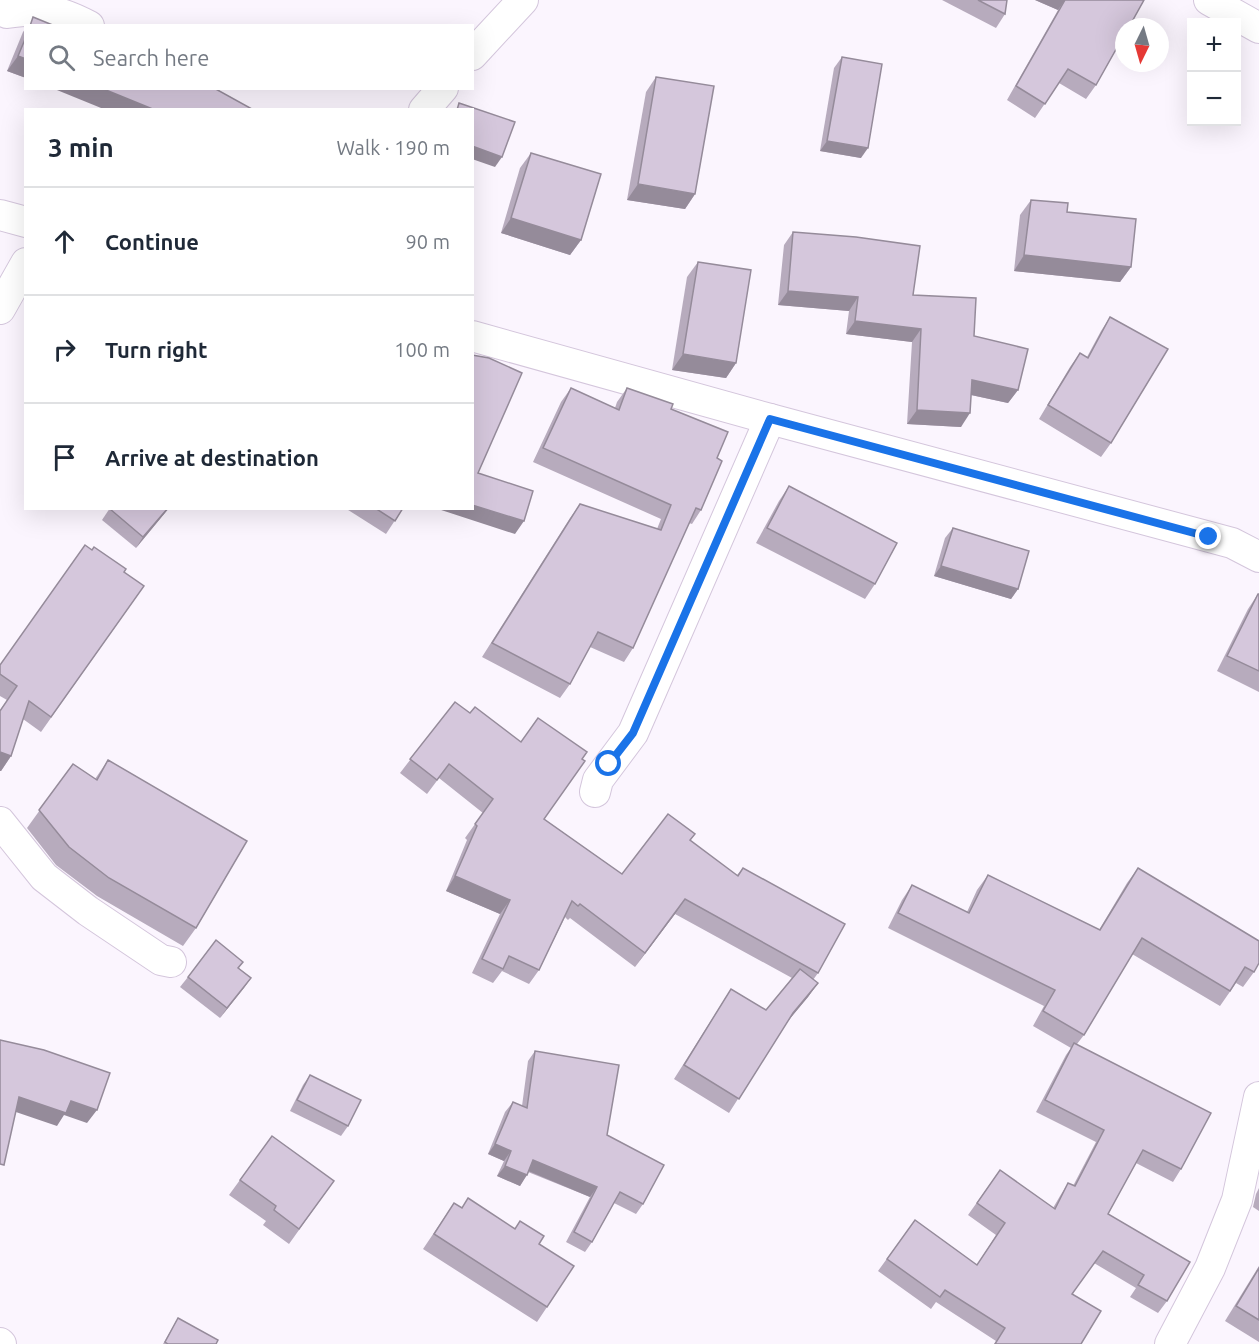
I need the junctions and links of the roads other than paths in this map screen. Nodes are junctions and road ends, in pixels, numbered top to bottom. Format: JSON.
{"nodes":[{"id":1,"x":1209,"y":0,"type":"edge"},
{"id":2,"x":510,"y":4,"type":"edge"},
{"id":3,"x":7,"y":11,"type":"edge"},
{"id":4,"x":85,"y":24,"type":"edge"},
{"id":5,"x":1259,"y":28,"type":"edge"},
{"id":6,"x":474,"y":52,"type":"edge"},
{"id":7,"x":441,"y":90,"type":"edge"},
{"id":8,"x":426,"y":108,"type":"edge"},
{"id":9,"x":0,"y":215,"type":"edge"},
{"id":10,"x":24,"y":221,"type":"edge"},
{"id":11,"x":24,"y":267,"type":"edge"},
{"id":12,"x":0,"y":309,"type":"edge"},
{"id":13,"x":474,"y":337,"type":"edge"},
{"id":14,"x":770,"y":419,"type":"junction"},
{"id":15,"x":1259,"y":557,"type":"edge"},
{"id":16,"x":595,"y":792,"type":"dead end"},
{"id":17,"x":0,"y":822,"type":"edge"},
{"id":18,"x":171,"y":962,"type":"dead end"},
{"id":19,"x":1259,"y":1097,"type":"edge"},
{"id":20,"x":1170,"y":1344,"type":"edge"}],
"edges":[{"from":1,"to":5,"type":"street"},
{"from":2,"to":6,"type":"street"},
{"from":3,"to":4,"type":"street"},
{"from":7,"to":8,"type":"street"},
{"from":9,"to":10,"type":"street"},
{"from":11,"to":12,"type":"street"},
{"from":13,"to":14,"type":"street"},
{"from":14,"to":15,"type":"street"},
{"from":14,"to":16,"type":"street"},
{"from":17,"to":18,"type":"street"},
{"from":19,"to":20,"type":"street"}]}
